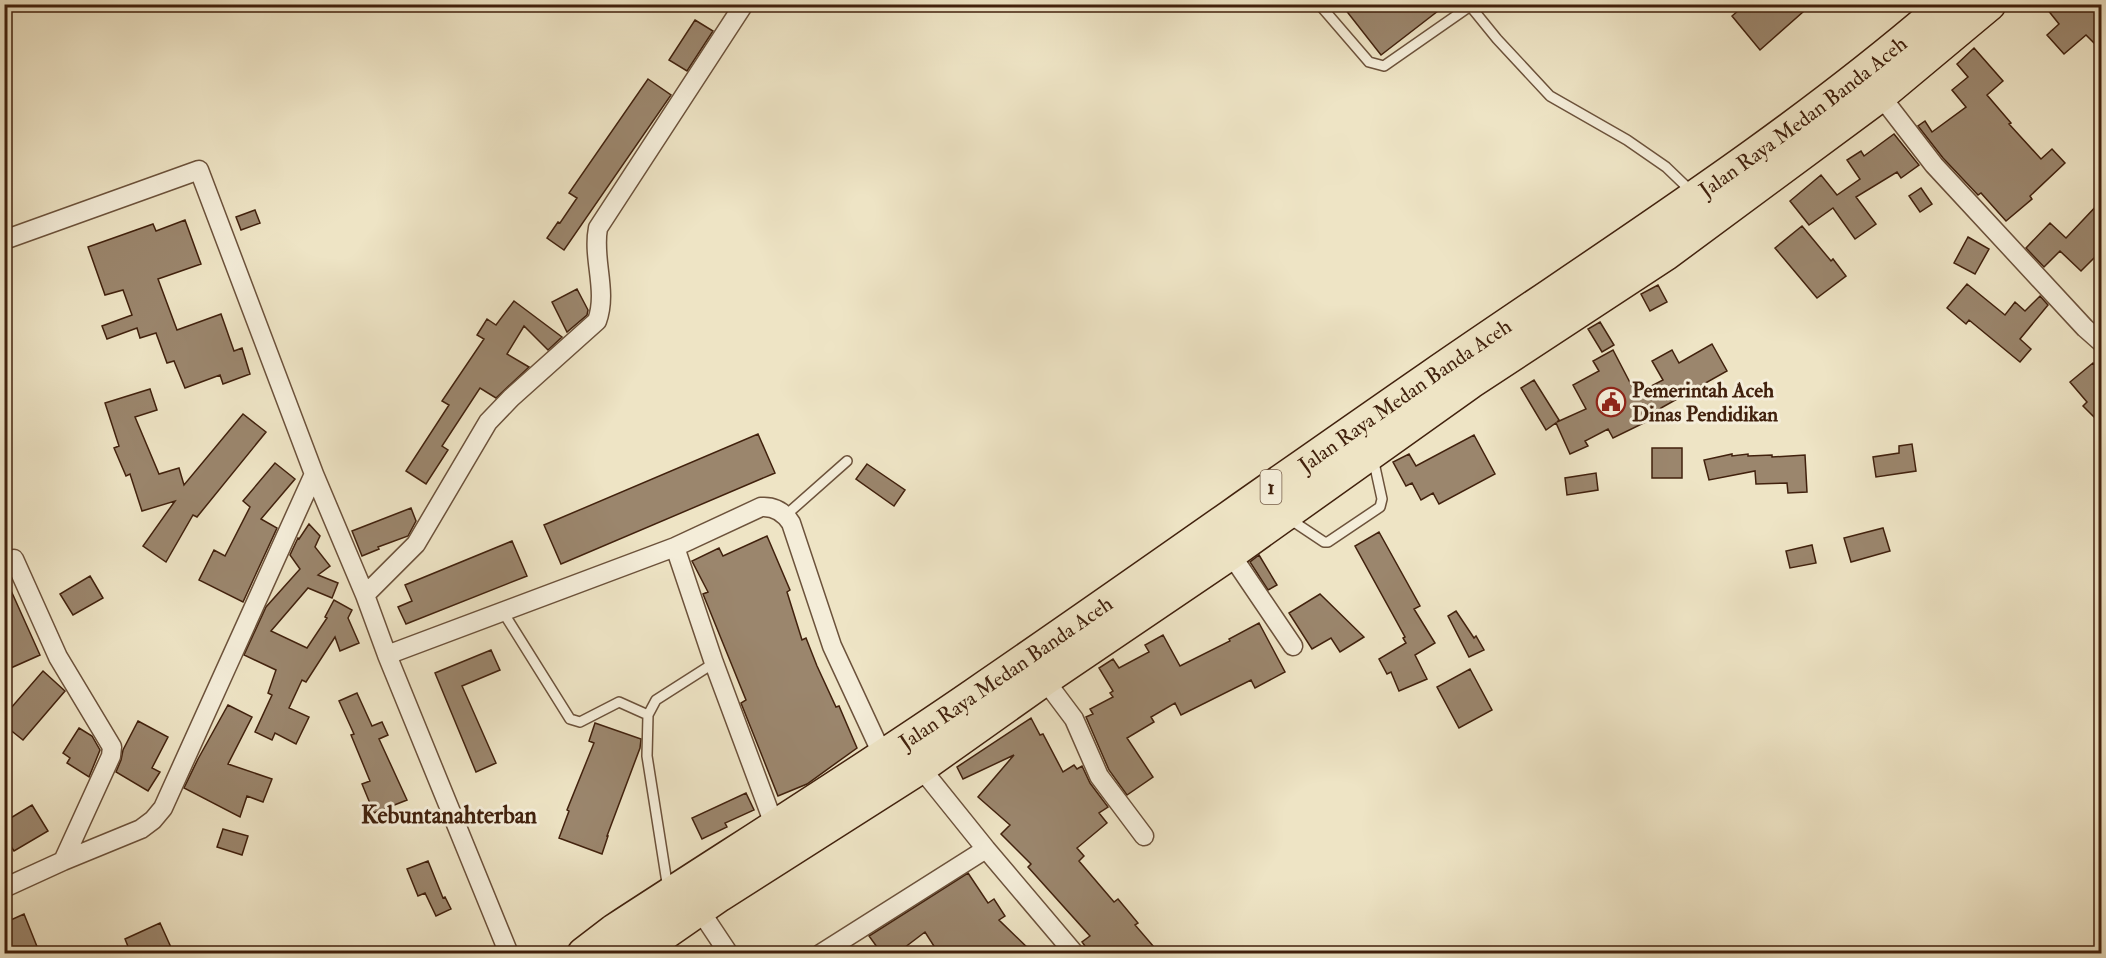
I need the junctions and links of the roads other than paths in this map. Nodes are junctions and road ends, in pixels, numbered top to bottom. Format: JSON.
{"nodes":[{"id":1,"x":744,"y":4,"type":"edge"},
{"id":2,"x":1319,"y":4,"type":"edge"},
{"id":3,"x":1989,"y":4,"type":"edge"},
{"id":4,"x":1472,"y":6,"type":"edge"},
{"id":5,"x":1935,"y":11,"type":"edge"},
{"id":6,"x":1880,"y":94,"type":"junction"},
{"id":7,"x":1697,"y":197,"type":"junction"},
{"id":8,"x":4,"y":240,"type":"edge"},
{"id":9,"x":2102,"y":344,"type":"edge"},
{"id":10,"x":1463,"y":371,"type":"junction"},
{"id":11,"x":1372,"y":452,"type":"junction"},
{"id":12,"x":847,"y":461,"type":"dead end"},
{"id":13,"x":314,"y":474,"type":"junction"},
{"id":14,"x":786,"y":515,"type":"junction"},
{"id":15,"x":1283,"y":515,"type":"junction"},
{"id":16,"x":675,"y":546,"type":"junction"},
{"id":17,"x":1230,"y":553,"type":"junction"},
{"id":18,"x":14,"y":559,"type":"dead end"},
{"id":19,"x":365,"y":595,"type":"junction"},
{"id":20,"x":1139,"y":597,"type":"junction"},
{"id":21,"x":503,"y":612,"type":"junction"},
{"id":22,"x":1293,"y":646,"type":"dead end"},
{"id":23,"x":387,"y":656,"type":"junction"},
{"id":24,"x":714,"y":663,"type":"junction"},
{"id":25,"x":1044,"y":679,"type":"junction"},
{"id":26,"x":648,"y":715,"type":"junction"},
{"id":27,"x":883,"y":756,"type":"junction"},
{"id":28,"x":920,"y":767,"type":"junction"},
{"id":29,"x":774,"y":826,"type":"junction"},
{"id":30,"x":1144,"y":836,"type":"dead end"},
{"id":31,"x":986,"y":849,"type":"junction"},
{"id":32,"x":63,"y":861,"type":"junction"},
{"id":33,"x":4,"y":888,"type":"edge"},
{"id":34,"x":707,"y":892,"type":"junction"},
{"id":35,"x":669,"y":895,"type":"junction"},
{"id":36,"x":644,"y":951,"type":"edge"},
{"id":37,"x":1068,"y":951,"type":"edge"},
{"id":38,"x":509,"y":954,"type":"edge"},
{"id":39,"x":584,"y":954,"type":"edge"},
{"id":40,"x":729,"y":954,"type":"edge"},
{"id":41,"x":820,"y":954,"type":"edge"}],
"edges":[{"from":1,"to":19,"type":"street"},
{"from":2,"to":4,"type":"lane"},
{"from":3,"to":6,"type":"highway","name":"Jalan Raya Medan Banda Aceh","number":"1"},
{"from":4,"to":7,"type":"lane"},
{"from":5,"to":7,"type":"highway","name":"Jalan Raya Medan Banda Aceh","number":"1"},
{"from":6,"to":9,"type":"street"},
{"from":6,"to":10,"type":"highway","name":"Jalan Raya Medan Banda Aceh","number":"1"},
{"from":7,"to":10,"type":"highway","name":"Jalan Raya Medan Banda Aceh","number":"1"},
{"from":8,"to":13,"type":"street"},
{"from":10,"to":11,"type":"highway","name":"Jalan Raya Medan Banda Aceh","number":"1"},
{"from":10,"to":20,"type":"highway","name":"Jalan Raya Medan Banda Aceh","number":"1"},
{"from":11,"to":15,"type":"highway","name":"Jalan Raya Medan Banda Aceh","number":"1"},
{"from":11,"to":15,"type":"lane"},
{"from":12,"to":14,"type":"lane"},
{"from":13,"to":19,"type":"street"},
{"from":13,"to":32,"type":"street"},
{"from":14,"to":16,"type":"street"},
{"from":14,"to":27,"type":"street"},
{"from":15,"to":17,"type":"highway","name":"Jalan Raya Medan Banda Aceh","number":"1"},
{"from":16,"to":21,"type":"street"},
{"from":16,"to":24,"type":"street"},
{"from":17,"to":20,"type":"highway","name":"Jalan Raya Medan Banda Aceh","number":"1"},
{"from":17,"to":22,"type":"street"},
{"from":18,"to":32,"type":"street"},
{"from":19,"to":23,"type":"street"},
{"from":20,"to":25,"type":"highway","name":"Jalan Raya Medan Banda Aceh","number":"1"},
{"from":20,"to":27,"type":"highway","name":"Jalan Raya Medan Banda Aceh","number":"1"},
{"from":21,"to":23,"type":"street"},
{"from":21,"to":26,"type":"lane"},
{"from":23,"to":38,"type":"street"},
{"from":24,"to":26,"type":"lane"},
{"from":24,"to":29,"type":"street"},
{"from":25,"to":28,"type":"highway","name":"Jalan Raya Medan Banda Aceh","number":"1"},
{"from":25,"to":30,"type":"street"},
{"from":26,"to":35,"type":"lane"},
{"from":27,"to":29,"type":"highway","name":"Jalan Raya Medan Banda Aceh","number":"1"},
{"from":28,"to":31,"type":"street"},
{"from":28,"to":34,"type":"highway","name":"Jalan Raya Medan Banda Aceh","number":"1"},
{"from":29,"to":34,"type":"highway","name":"Jalan Raya Medan Banda Aceh","number":"1"},
{"from":31,"to":37,"type":"street"},
{"from":31,"to":41,"type":"street"},
{"from":32,"to":33,"type":"street"},
{"from":34,"to":35,"type":"highway","name":"Jalan Raya Medan Banda Aceh","number":"1"},
{"from":34,"to":36,"type":"highway","name":"Jalan Raya Medan Banda Aceh","number":"1"},
{"from":34,"to":40,"type":"street"},
{"from":35,"to":39,"type":"highway","name":"Jalan Raya Medan Banda Aceh","number":"1"}]}
